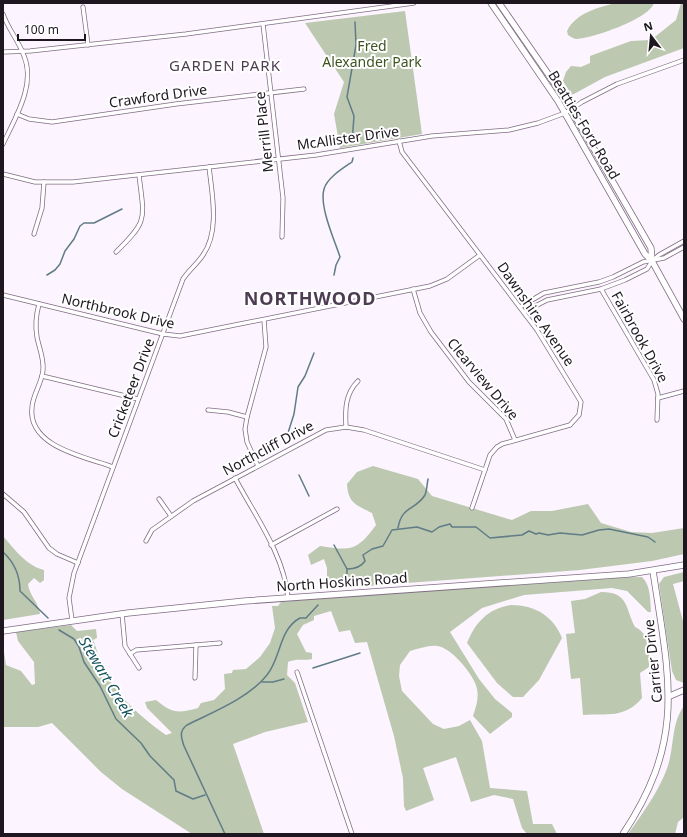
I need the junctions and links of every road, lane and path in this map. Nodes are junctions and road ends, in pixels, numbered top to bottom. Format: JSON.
{"nodes":[{"id":1,"x":414,"y":3,"type":"edge"},
{"id":2,"x":491,"y":3,"type":"edge"},
{"id":3,"x":499,"y":3,"type":"edge"},
{"id":4,"x":83,"y":7,"type":"dead end"},
{"id":5,"x":3,"y":14,"type":"edge"},
{"id":6,"x":263,"y":24,"type":"junction"},
{"id":7,"x":88,"y":45,"type":"junction"},
{"id":8,"x":3,"y":52,"type":"edge"},
{"id":9,"x":23,"y":52,"type":"junction"},
{"id":10,"x":684,"y":60,"type":"edge"},
{"id":11,"x":304,"y":89,"type":"dead end"},
{"id":12,"x":271,"y":93,"type":"junction"},
{"id":13,"x":571,"y":110,"type":"junction"},
{"id":14,"x":565,"y":113,"type":"junction"},
{"id":15,"x":17,"y":114,"type":"junction"},
{"id":16,"x":399,"y":141,"type":"junction"},
{"id":17,"x":3,"y":144,"type":"edge"},
{"id":18,"x":278,"y":159,"type":"junction"},
{"id":19,"x":209,"y":166,"type":"junction"},
{"id":20,"x":3,"y":174,"type":"edge"},
{"id":21,"x":139,"y":175,"type":"junction"},
{"id":22,"x":44,"y":182,"type":"junction"},
{"id":23,"x":34,"y":234,"type":"dead end"},
{"id":24,"x":282,"y":237,"type":"dead end"},
{"id":25,"x":684,"y":241,"type":"edge"},
{"id":26,"x":684,"y":248,"type":"edge"},
{"id":27,"x":116,"y":252,"type":"dead end"},
{"id":28,"x":480,"y":255,"type":"junction"},
{"id":29,"x":652,"y":261,"type":"junction"},
{"id":30,"x":607,"y":279,"type":"junction"},
{"id":31,"x":610,"y":286,"type":"junction"},
{"id":32,"x":571,"y":288,"type":"junction"},
{"id":33,"x":413,"y":289,"type":"junction"},
{"id":34,"x":601,"y":289,"type":"junction"},
{"id":35,"x":3,"y":295,"type":"edge"},
{"id":36,"x":572,"y":295,"type":"junction"},
{"id":37,"x":39,"y":304,"type":"junction"},
{"id":38,"x":520,"y":307,"type":"junction"},
{"id":39,"x":524,"y":312,"type":"junction"},
{"id":40,"x":684,"y":319,"type":"edge"},
{"id":41,"x":264,"y":320,"type":"junction"},
{"id":42,"x":163,"y":334,"type":"junction"},
{"id":43,"x":42,"y":376,"type":"junction"},
{"id":44,"x":358,"y":381,"type":"dead end"},
{"id":45,"x":684,"y":391,"type":"edge"},
{"id":46,"x":658,"y":398,"type":"junction"},
{"id":47,"x":138,"y":399,"type":"junction"},
{"id":48,"x":208,"y":410,"type":"dead end"},
{"id":49,"x":246,"y":417,"type":"junction"},
{"id":50,"x":657,"y":420,"type":"dead end"},
{"id":51,"x":346,"y":427,"type":"junction"},
{"id":52,"x":515,"y":440,"type":"junction"},
{"id":53,"x":258,"y":466,"type":"junction"},
{"id":54,"x":113,"y":467,"type":"junction"},
{"id":55,"x":485,"y":470,"type":"junction"},
{"id":56,"x":235,"y":478,"type":"junction"},
{"id":57,"x":3,"y":494,"type":"edge"},
{"id":58,"x":160,"y":499,"type":"dead end"},
{"id":59,"x":472,"y":508,"type":"dead end"},
{"id":60,"x":337,"y":509,"type":"dead end"},
{"id":61,"x":171,"y":516,"type":"junction"},
{"id":62,"x":146,"y":541,"type":"dead end"},
{"id":63,"x":271,"y":545,"type":"junction"},
{"id":64,"x":78,"y":563,"type":"junction"},
{"id":65,"x":684,"y":565,"type":"edge"},
{"id":66,"x":653,"y":571,"type":"junction"},
{"id":67,"x":288,"y":598,"type":"junction"},
{"id":68,"x":122,"y":614,"type":"junction"},
{"id":69,"x":72,"y":620,"type":"junction"},
{"id":70,"x":3,"y":631,"type":"edge"},
{"id":71,"x":220,"y":643,"type":"dead end"},
{"id":72,"x":196,"y":645,"type":"junction"},
{"id":73,"x":130,"y":654,"type":"junction"},
{"id":74,"x":139,"y":668,"type":"dead end"},
{"id":75,"x":297,"y":672,"type":"dead end"},
{"id":76,"x":195,"y":678,"type":"dead end"},
{"id":77,"x":684,"y":690,"type":"edge"},
{"id":78,"x":670,"y":696,"type":"junction"},
{"id":79,"x":352,"y":834,"type":"edge"},
{"id":80,"x":623,"y":834,"type":"edge"}],
"edges":[{"from":1,"to":6,"type":"street"},
{"from":2,"to":14,"type":"street","name":"Beatties Ford Road"},
{"from":3,"to":13,"type":"street","name":"Beatties Ford Road"},
{"from":4,"to":7,"type":"street"},
{"from":5,"to":9,"type":"street"},
{"from":6,"to":7,"type":"street"},
{"from":6,"to":12,"type":"street","name":"Merrill Place"},
{"from":7,"to":9,"type":"street"},
{"from":8,"to":9,"type":"street"},
{"from":9,"to":15,"type":"street"},
{"from":10,"to":13,"type":"street","name":"McAllister Drive"},
{"from":11,"to":12,"type":"street","name":"Crawford Drive"},
{"from":12,"to":15,"type":"street","name":"Crawford Drive"},
{"from":12,"to":18,"type":"street","name":"Merrill Place"},
{"from":13,"to":14,"type":"street","name":"McAllister Drive"},
{"from":13,"to":29,"type":"street","name":"Beatties Ford Road"},
{"from":14,"to":16,"type":"street","name":"McAllister Drive"},
{"from":14,"to":29,"type":"street","name":"Beatties Ford Road"},
{"from":15,"to":17,"type":"street"},
{"from":16,"to":18,"type":"street","name":"McAllister Drive"},
{"from":16,"to":28,"type":"street","name":"Dawnshire Avenue"},
{"from":18,"to":19,"type":"street","name":"McAllister Drive"},
{"from":18,"to":24,"type":"street","name":"Merrill Place"},
{"from":19,"to":21,"type":"street","name":"McAllister Drive"},
{"from":19,"to":42,"type":"street","name":"Cricketeer Drive"},
{"from":20,"to":22,"type":"street","name":"McAllister Drive"},
{"from":21,"to":22,"type":"street","name":"McAllister Drive"},
{"from":21,"to":27,"type":"street"},
{"from":22,"to":23,"type":"street"},
{"from":25,"to":29,"type":"street"},
{"from":26,"to":29,"type":"street"},
{"from":28,"to":33,"type":"street","name":"Northbrook Drive"},
{"from":28,"to":38,"type":"street","name":"Dawnshire Avenue"},
{"from":29,"to":30,"type":"street"},
{"from":29,"to":31,"type":"street"},
{"from":29,"to":40,"type":"street","name":"Beatties Ford Road"},
{"from":30,"to":31,"type":"street"},
{"from":30,"to":32,"type":"street"},
{"from":31,"to":34,"type":"street"},
{"from":32,"to":36,"type":"street"},
{"from":32,"to":38,"type":"street"},
{"from":33,"to":41,"type":"street","name":"Northbrook Drive"},
{"from":33,"to":52,"type":"street","name":"Clearview Drive"},
{"from":34,"to":36,"type":"street"},
{"from":34,"to":46,"type":"street","name":"Fairbrook Drive"},
{"from":35,"to":37,"type":"street","name":"Northbrook Drive"},
{"from":36,"to":39,"type":"street"},
{"from":37,"to":42,"type":"street","name":"Northbrook Drive"},
{"from":37,"to":43,"type":"street"},
{"from":38,"to":39,"type":"street","name":"Dawnshire Avenue"},
{"from":39,"to":52,"type":"street","name":"Dawnshire Avenue"},
{"from":41,"to":42,"type":"street","name":"Northbrook Drive"},
{"from":41,"to":49,"type":"street"},
{"from":42,"to":47,"type":"street","name":"Cricketeer Drive"},
{"from":43,"to":47,"type":"street"},
{"from":43,"to":54,"type":"street"},
{"from":44,"to":51,"type":"street"},
{"from":45,"to":46,"type":"street"},
{"from":46,"to":50,"type":"street","name":"Fairbrook Drive"},
{"from":47,"to":54,"type":"street","name":"Cricketeer Drive"},
{"from":48,"to":49,"type":"street"},
{"from":49,"to":53,"type":"street"},
{"from":51,"to":53,"type":"street","name":"Northcliff Drive"},
{"from":51,"to":55,"type":"street","name":"Northcliff Drive"},
{"from":52,"to":55,"type":"street","name":"Dawnshire Avenue"},
{"from":53,"to":56,"type":"street","name":"Northcliff Drive"},
{"from":54,"to":64,"type":"street","name":"Cricketeer Drive"},
{"from":55,"to":59,"type":"street","name":"Dawnshire Avenue"},
{"from":56,"to":61,"type":"street","name":"Northcliff Drive"},
{"from":56,"to":63,"type":"street"},
{"from":57,"to":64,"type":"street"},
{"from":58,"to":61,"type":"street"},
{"from":60,"to":63,"type":"street"},
{"from":61,"to":62,"type":"street","name":"Northcliff Drive"},
{"from":63,"to":67,"type":"street"},
{"from":64,"to":69,"type":"street","name":"Cricketeer Drive"},
{"from":65,"to":66,"type":"street","name":"North Hoskins Road"},
{"from":66,"to":67,"type":"street","name":"North Hoskins Road"},
{"from":66,"to":78,"type":"street","name":"Carrier Drive"},
{"from":67,"to":68,"type":"street","name":"North Hoskins Road"},
{"from":68,"to":69,"type":"street","name":"North Hoskins Road"},
{"from":68,"to":73,"type":"street"},
{"from":69,"to":70,"type":"street","name":"North Hoskins Road"},
{"from":71,"to":72,"type":"street"},
{"from":72,"to":73,"type":"street"},
{"from":72,"to":76,"type":"street"},
{"from":73,"to":74,"type":"street"},
{"from":75,"to":79,"type":"street"},
{"from":77,"to":78,"type":"street"},
{"from":78,"to":80,"type":"street","name":"Carrier Drive"}]}
